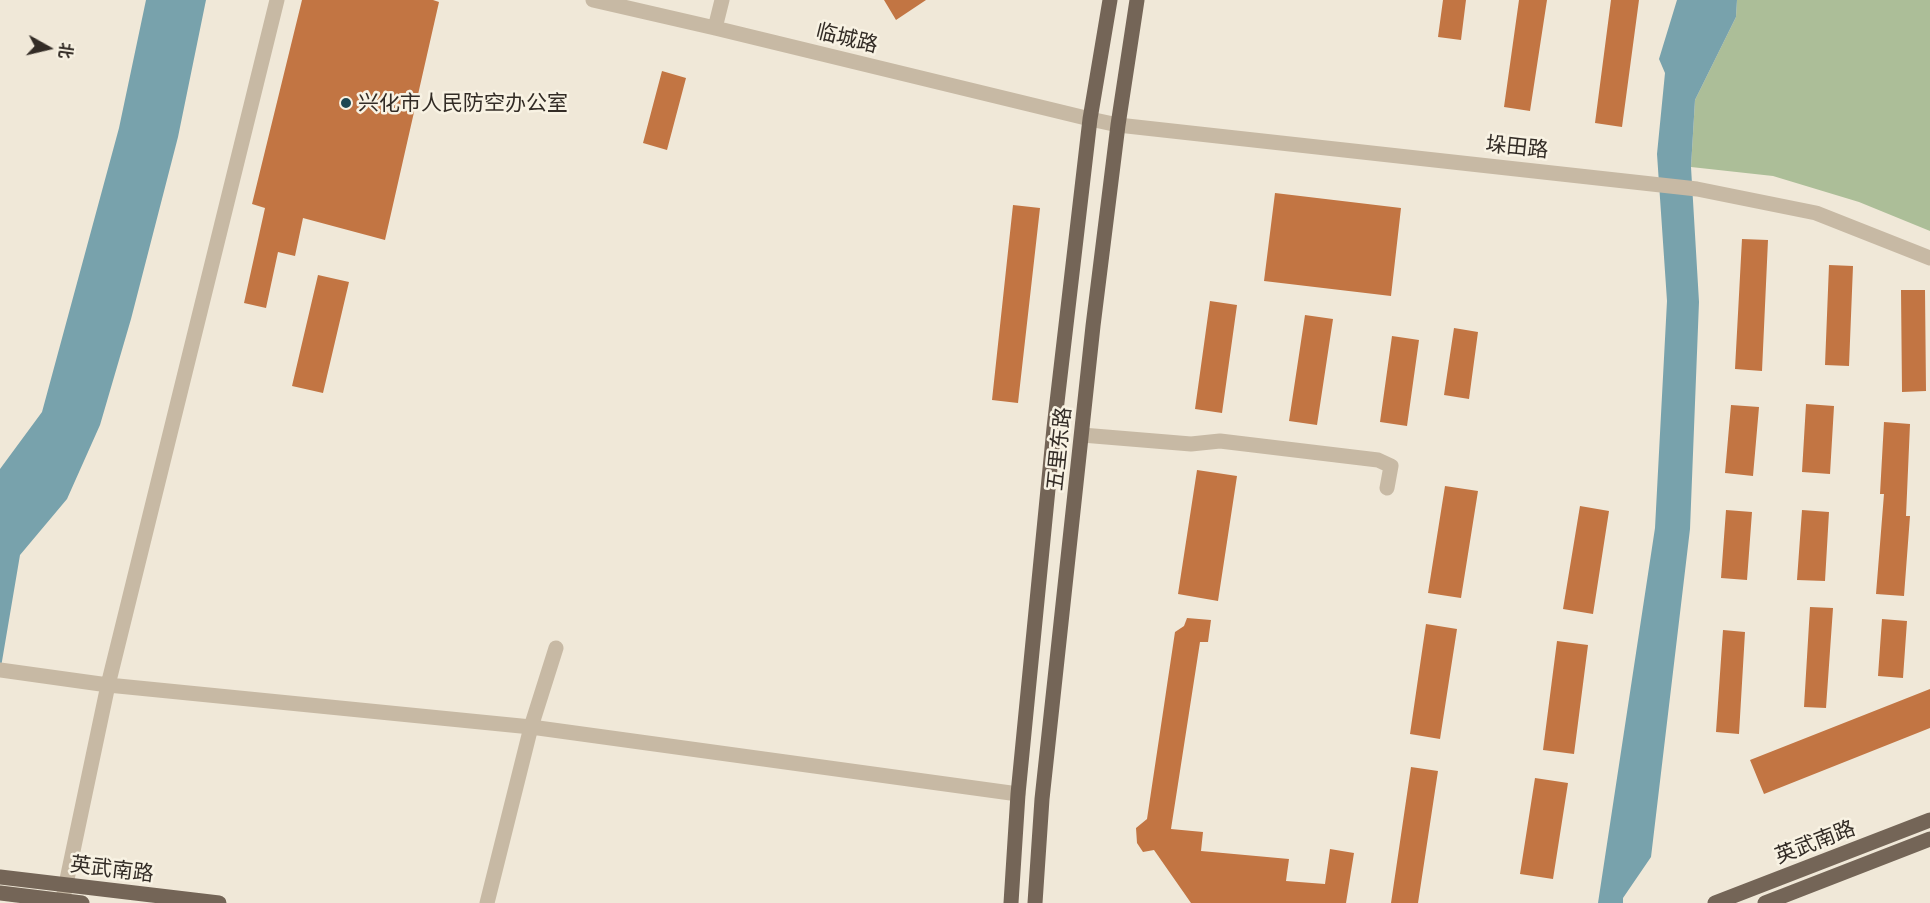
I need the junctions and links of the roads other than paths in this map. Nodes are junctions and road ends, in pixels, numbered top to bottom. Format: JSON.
{"nodes":[{"id":1,"x":277,"y":0,"type":"edge"},
{"id":2,"x":593,"y":0,"type":"edge"},
{"id":3,"x":722,"y":0,"type":"edge"},
{"id":4,"x":1110,"y":0,"type":"edge"},
{"id":5,"x":1137,"y":0,"type":"edge"},
{"id":6,"x":715,"y":28,"type":"junction"},
{"id":7,"x":1090,"y":120,"type":"junction"},
{"id":8,"x":1118,"y":125,"type":"junction"},
{"id":9,"x":1930,"y":258,"type":"edge"},
{"id":10,"x":1082,"y":435,"type":"junction"},
{"id":11,"x":1388,"y":488,"type":"dead end"},
{"id":12,"x":556,"y":648,"type":"dead end"},
{"id":13,"x":4,"y":670,"type":"edge"},
{"id":14,"x":108,"y":685,"type":"junction"},
{"id":15,"x":531,"y":727,"type":"junction"},
{"id":16,"x":1018,"y":794,"type":"junction"},
{"id":17,"x":1930,"y":820,"type":"edge"},
{"id":18,"x":1930,"y":839,"type":"edge"},
{"id":19,"x":0,"y":877,"type":"edge"},
{"id":20,"x":68,"y":885,"type":"junction"},
{"id":21,"x":0,"y":893,"type":"edge"},
{"id":22,"x":63,"y":902,"type":"edge"},
{"id":23,"x":82,"y":903,"type":"edge"},
{"id":24,"x":219,"y":903,"type":"edge"},
{"id":25,"x":487,"y":903,"type":"edge"},
{"id":26,"x":1011,"y":903,"type":"edge"},
{"id":27,"x":1035,"y":903,"type":"edge"},
{"id":28,"x":1715,"y":903,"type":"edge"},
{"id":29,"x":1765,"y":903,"type":"edge"}],
"edges":[{"from":1,"to":14,"type":"street"},
{"from":2,"to":6,"type":"street","name":"临城路"},
{"from":3,"to":6,"type":"street"},
{"from":4,"to":7,"type":"main road","name":"五里东路"},
{"from":5,"to":8,"type":"main road","name":"五里东路"},
{"from":6,"to":7,"type":"street","name":"临城路"},
{"from":7,"to":8,"type":"street","name":"垛田路"},
{"from":7,"to":16,"type":"main road","name":"五里东路"},
{"from":8,"to":9,"type":"street","name":"垛田路"},
{"from":8,"to":10,"type":"main road","name":"五里东路"},
{"from":10,"to":11,"type":"street"},
{"from":10,"to":27,"type":"main road","name":"五里东路"},
{"from":12,"to":15,"type":"street"},
{"from":13,"to":14,"type":"street"},
{"from":14,"to":15,"type":"street"},
{"from":14,"to":20,"type":"street"},
{"from":15,"to":16,"type":"street"},
{"from":15,"to":25,"type":"street"},
{"from":16,"to":26,"type":"main road","name":"五里东路"},
{"from":17,"to":28,"type":"main road","name":"英武南路"},
{"from":18,"to":29,"type":"main road","name":"英武南路"},
{"from":19,"to":20,"type":"main road","name":"英武南路"},
{"from":20,"to":22,"type":"street"},
{"from":20,"to":24,"type":"main road","name":"英武南路"},
{"from":21,"to":22,"type":"main road","name":"英武南路"},
{"from":22,"to":23,"type":"main road","name":"英武南路"}]}
